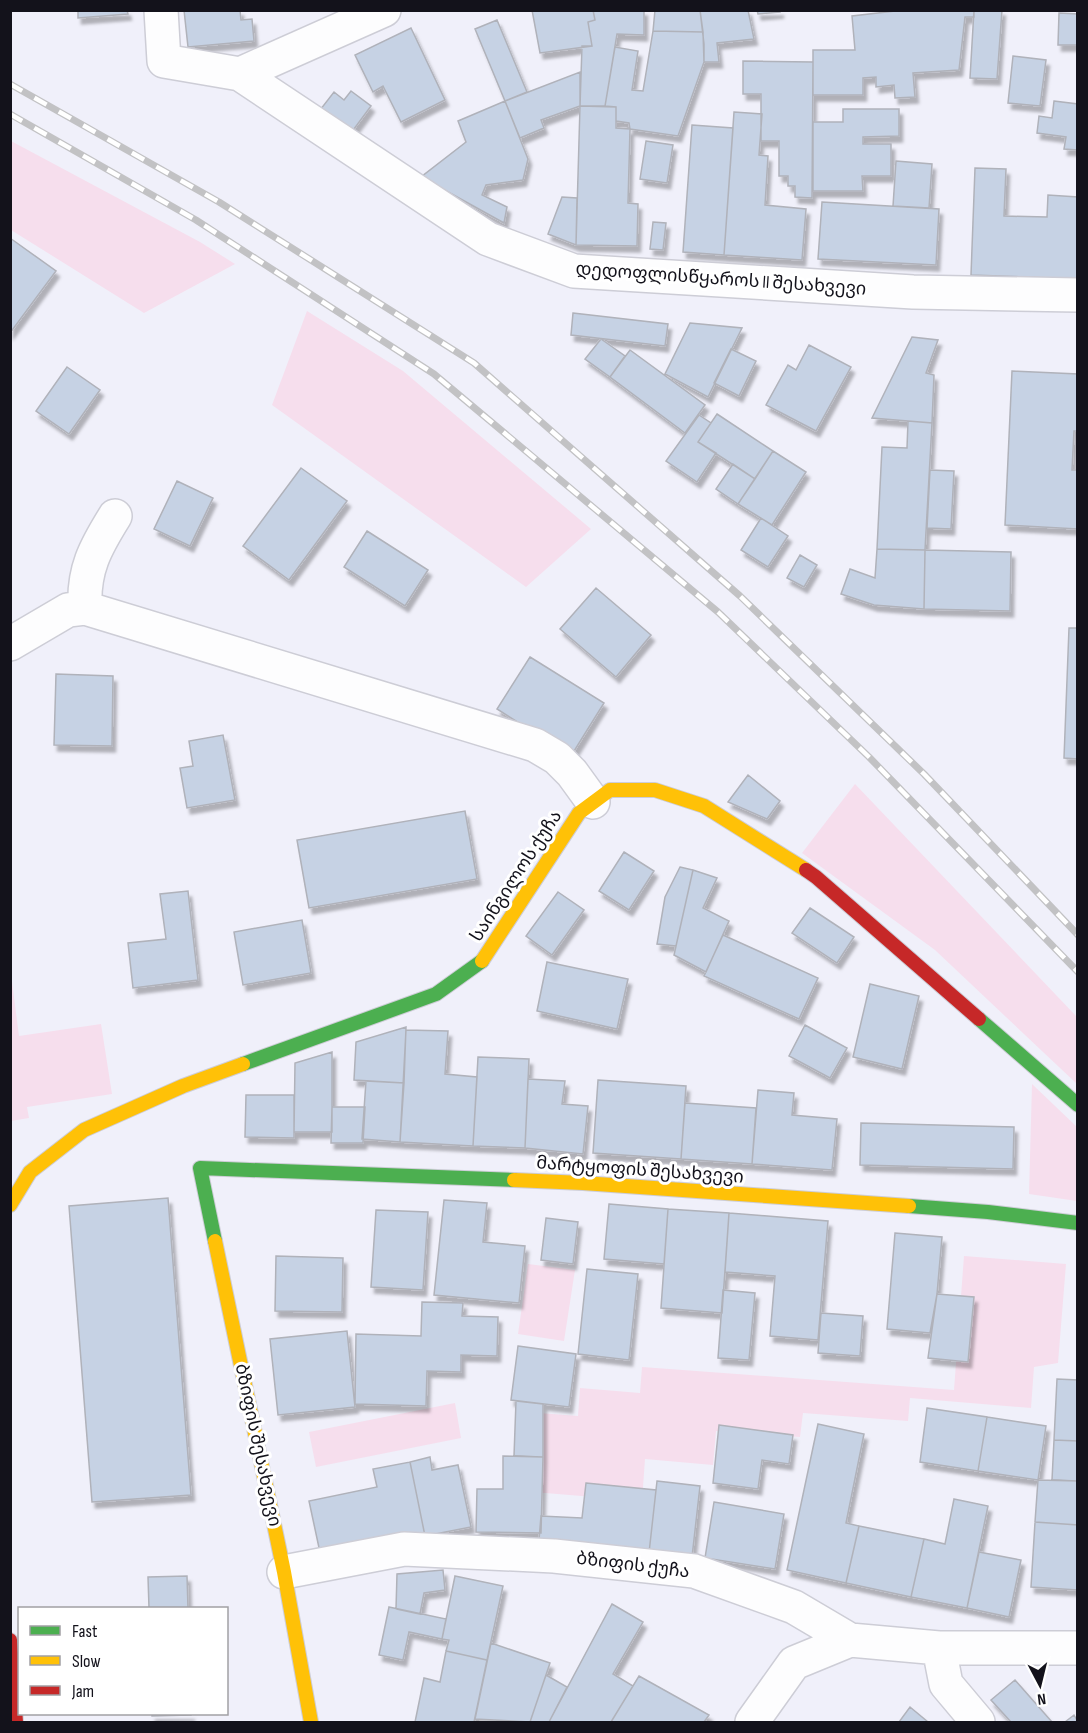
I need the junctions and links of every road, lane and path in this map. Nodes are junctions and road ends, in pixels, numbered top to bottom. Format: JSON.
{"nodes":[{"id":1,"x":161,"y":10,"type":"edge"},
{"id":2,"x":384,"y":10,"type":"edge"},
{"id":3,"x":240,"y":74,"type":"junction"},
{"id":4,"x":1077,"y":295,"type":"edge"},
{"id":5,"x":115,"y":516,"type":"dead end"},
{"id":6,"x":85,"y":608,"type":"junction"},
{"id":7,"x":10,"y":644,"type":"edge"},
{"id":8,"x":593,"y":802,"type":"junction"},
{"id":9,"x":1077,"y":1105,"type":"edge"},
{"id":10,"x":200,"y":1168,"type":"joint"},
{"id":11,"x":10,"y":1205,"type":"edge"},
{"id":12,"x":1077,"y":1223,"type":"edge"},
{"id":13,"x":284,"y":1572,"type":"junction"},
{"id":14,"x":10,"y":1640,"type":"edge"},
{"id":15,"x":850,"y":1640,"type":"junction"},
{"id":16,"x":939,"y":1648,"type":"junction"},
{"id":17,"x":1077,"y":1648,"type":"edge"},
{"id":18,"x":16,"y":1722,"type":"edge"},
{"id":19,"x":311,"y":1722,"type":"edge"},
{"id":20,"x":752,"y":1722,"type":"edge"},
{"id":21,"x":978,"y":1722,"type":"edge"}],
"edges":[{"from":1,"to":3,"type":"street"},
{"from":2,"to":3,"type":"street"},
{"from":3,"to":4,"type":"street","name":"დედოფლისწყაროს II შესახვევი"},
{"from":5,"to":6,"type":"street"},
{"from":6,"to":7,"type":"street"},
{"from":6,"to":8,"type":"street"},
{"from":8,"to":9,"type":"street","name":"საინგილოს ქუჩა"},
{"from":8,"to":11,"type":"street","name":"საინგილოს ქუჩა"},
{"from":10,"to":12,"type":"street","name":"მარტყოფის შესახვევი"},
{"from":10,"to":13,"type":"street","name":"ბზიფის შესახვევი"},
{"from":13,"to":15,"type":"street","name":"ბზიფის ქუჩა"},
{"from":13,"to":19,"type":"street","name":"ბზიფის შესახვევი"},
{"from":14,"to":18,"type":"street"},
{"from":15,"to":16,"type":"street","name":"ბზიფის ქუჩა"},
{"from":15,"to":20,"type":"street"},
{"from":16,"to":17,"type":"street","name":"ბზიფის ქუჩა"},
{"from":16,"to":21,"type":"street"}]}
